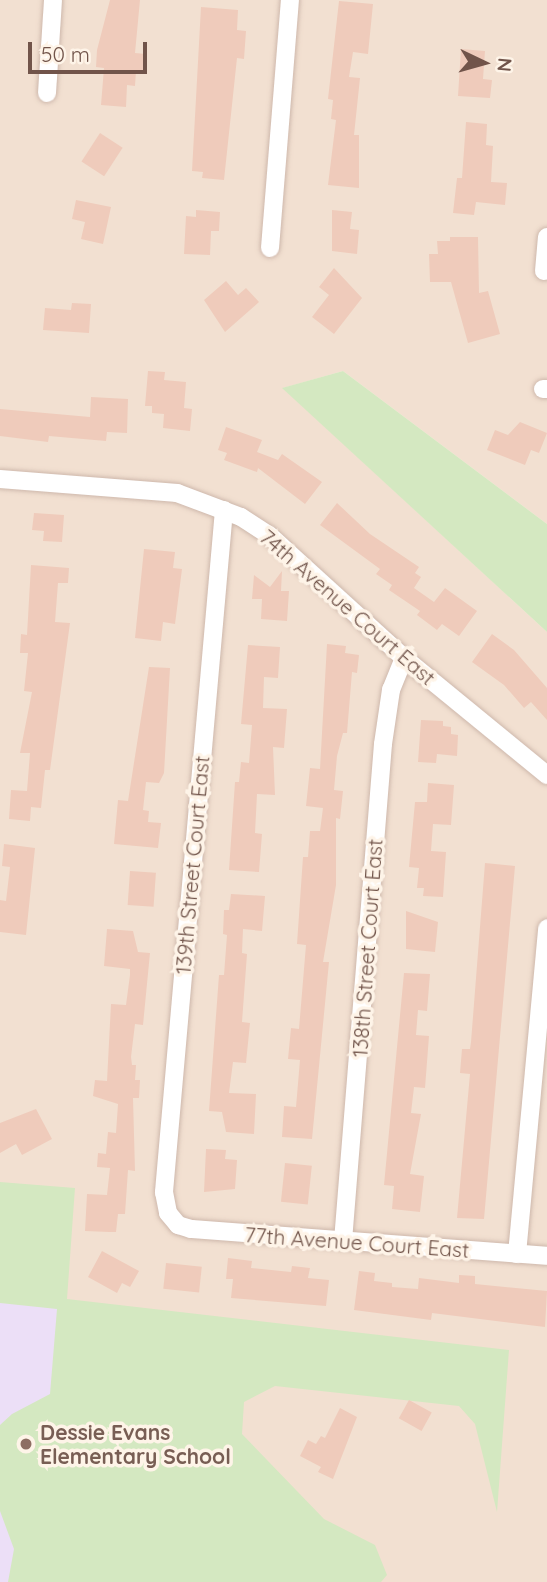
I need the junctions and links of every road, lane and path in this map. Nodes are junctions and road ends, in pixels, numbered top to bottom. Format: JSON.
{"nodes":[{"id":1,"x":53,"y":0,"type":"edge"},
{"id":2,"x":290,"y":0,"type":"edge"},
{"id":3,"x":47,"y":93,"type":"dead end"},
{"id":4,"x":547,"y":237,"type":"edge"},
{"id":5,"x":271,"y":248,"type":"dead end"},
{"id":6,"x":544,"y":271,"type":"dead end"},
{"id":7,"x":0,"y":479,"type":"edge"},
{"id":8,"x":224,"y":510,"type":"junction"},
{"id":9,"x":404,"y":658,"type":"junction"},
{"id":10,"x":547,"y":775,"type":"edge"},
{"id":11,"x":547,"y":928,"type":"edge"},
{"id":12,"x":171,"y":1219,"type":"joint"},
{"id":13,"x":342,"y":1241,"type":"junction"},
{"id":14,"x":517,"y":1254,"type":"junction"},
{"id":15,"x":547,"y":1256,"type":"edge"}],
"edges":[{"from":1,"to":3,"type":"street"},
{"from":2,"to":5,"type":"street"},
{"from":4,"to":6,"type":"street"},
{"from":7,"to":8,"type":"street","name":"74th Avenue Court East"},
{"from":8,"to":9,"type":"street","name":"74th Avenue Court East"},
{"from":8,"to":12,"type":"street","name":"139th Street Court East"},
{"from":9,"to":10,"type":"street","name":"74th Avenue Court East"},
{"from":9,"to":13,"type":"street","name":"138th Street Court East"},
{"from":11,"to":14,"type":"street"},
{"from":12,"to":13,"type":"street","name":"77th Avenue Court East"},
{"from":13,"to":14,"type":"street","name":"77th Avenue Court East"},
{"from":14,"to":15,"type":"street","name":"77th Avenue Court East"}]}
